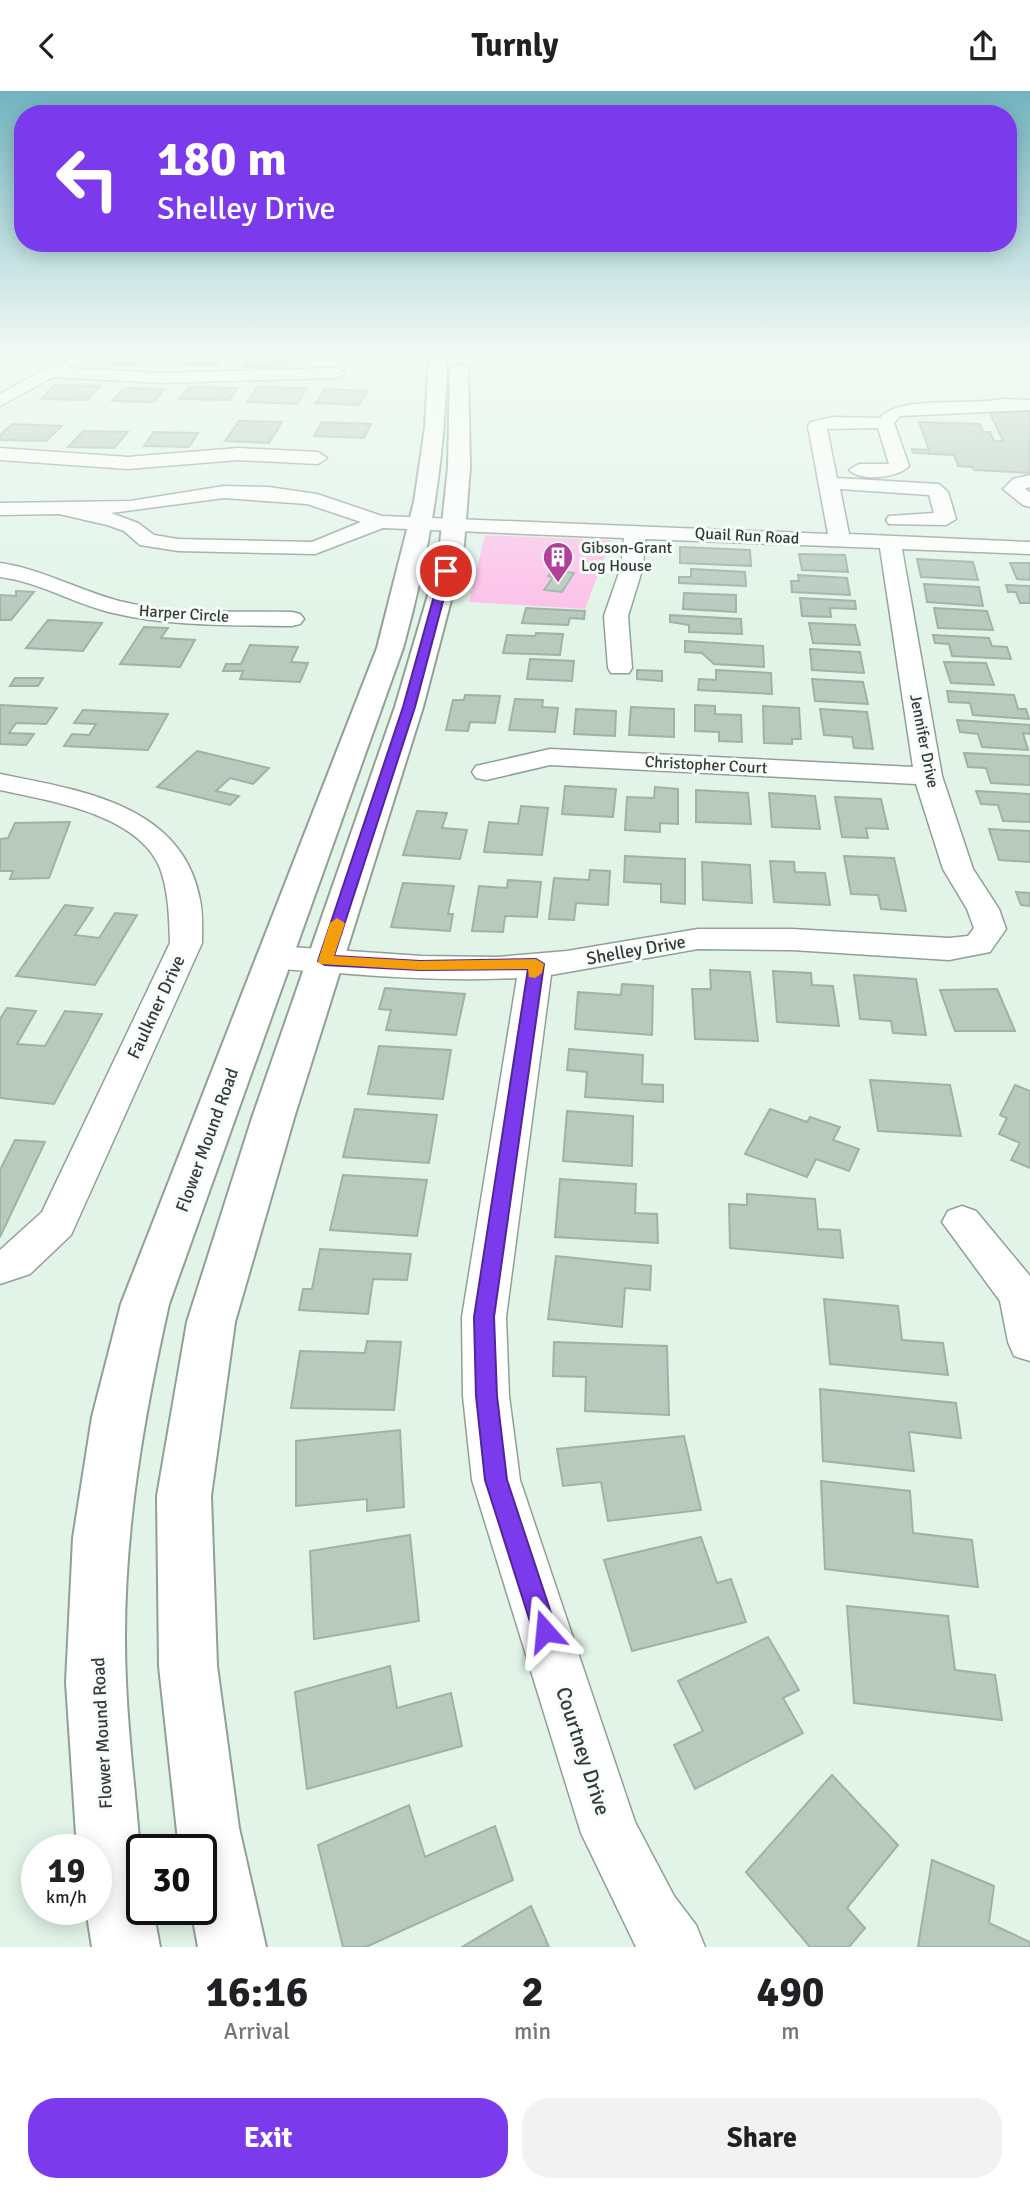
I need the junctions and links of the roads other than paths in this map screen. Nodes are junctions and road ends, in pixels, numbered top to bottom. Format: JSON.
{"nodes":[{"id":1,"x":430,"y":440,"type":"edge"},
{"id":2,"x":460,"y":440,"type":"edge"},
{"id":3,"x":819,"y":440,"type":"edge"},
{"id":4,"x":891,"y":440,"type":"edge"},
{"id":5,"x":0,"y":454,"type":"edge"},
{"id":6,"x":318,"y":458,"type":"dead end"},
{"id":7,"x":826,"y":476,"type":"junction"},
{"id":8,"x":1030,"y":481,"type":"edge"},
{"id":9,"x":1030,"y":501,"type":"edge"},
{"id":10,"x":0,"y":509,"type":"edge"},
{"id":11,"x":122,"y":514,"type":"junction"},
{"id":12,"x":835,"y":517,"type":"junction"},
{"id":13,"x":380,"y":522,"type":"junction"},
{"id":14,"x":422,"y":522,"type":"junction"},
{"id":15,"x":455,"y":523,"type":"junction"},
{"id":16,"x":635,"y":531,"type":"junction"},
{"id":17,"x":840,"y":540,"type":"junction"},
{"id":18,"x":890,"y":542,"type":"junction"},
{"id":19,"x":1030,"y":548,"type":"edge"},
{"id":20,"x":0,"y":570,"type":"edge"},
{"id":21,"x":292,"y":619,"type":"dead end"},
{"id":22,"x":620,"y":668,"type":"dead end"},
{"id":23,"x":486,"y":772,"type":"dead end"},
{"id":24,"x":928,"y":776,"type":"junction"},
{"id":25,"x":0,"y":782,"type":"edge"},
{"id":26,"x":990,"y":929,"type":"joint"},
{"id":27,"x":275,"y":957,"type":"junction"},
{"id":28,"x":325,"y":961,"type":"junction"},
{"id":29,"x":536,"y":964,"type":"junction"},
{"id":30,"x":961,"y":1222,"type":"dead end"},
{"id":31,"x":0,"y":1267,"type":"edge"},
{"id":32,"x":1030,"y":1342,"type":"edge"},
{"id":33,"x":126,"y":1947,"type":"edge"},
{"id":34,"x":232,"y":1947,"type":"edge"},
{"id":35,"x":674,"y":1947,"type":"edge"}],
"edges":[{"from":1,"to":14,"type":"main road","name":"Flower Mound Road"},
{"from":2,"to":15,"type":"main road"},
{"from":3,"to":7,"type":"street"},
{"from":4,"to":7,"type":"street"},
{"from":5,"to":6,"type":"street"},
{"from":7,"to":12,"type":"street"},
{"from":7,"to":12,"type":"street"},
{"from":8,"to":9,"type":"street"},
{"from":10,"to":11,"type":"street","name":"Quail Run Road"},
{"from":11,"to":13,"type":"street","name":"Quail Run Road"},
{"from":11,"to":13,"type":"street","name":"Quail Run Road"},
{"from":12,"to":17,"type":"street"},
{"from":13,"to":14,"type":"street","name":"Quail Run Road"},
{"from":14,"to":15,"type":"street","name":"Quail Run Road"},
{"from":14,"to":27,"type":"main road","name":"Flower Mound Road"},
{"from":15,"to":16,"type":"street","name":"Quail Run Road"},
{"from":15,"to":28,"type":"main road"},
{"from":16,"to":17,"type":"street","name":"Quail Run Road"},
{"from":16,"to":22,"type":"street"},
{"from":17,"to":18,"type":"street","name":"Quail Run Road"},
{"from":18,"to":19,"type":"street","name":"Quail Run Road"},
{"from":18,"to":24,"type":"street","name":"Jennifer Drive"},
{"from":20,"to":21,"type":"street","name":"Harper Circle"},
{"from":23,"to":24,"type":"street","name":"Christopher Court"},
{"from":24,"to":26,"type":"street","name":"Jennifer Drive"},
{"from":25,"to":31,"type":"street","name":"Faulkner Drive"},
{"from":26,"to":29,"type":"street","name":"Shelley Drive"},
{"from":27,"to":28,"type":"street","name":"Shelley Drive"},
{"from":27,"to":33,"type":"main road","name":"Flower Mound Road"},
{"from":28,"to":29,"type":"street","name":"Shelley Drive"},
{"from":28,"to":34,"type":"main road"},
{"from":29,"to":35,"type":"street","name":"Courtney Drive"},
{"from":30,"to":32,"type":"street"}]}
